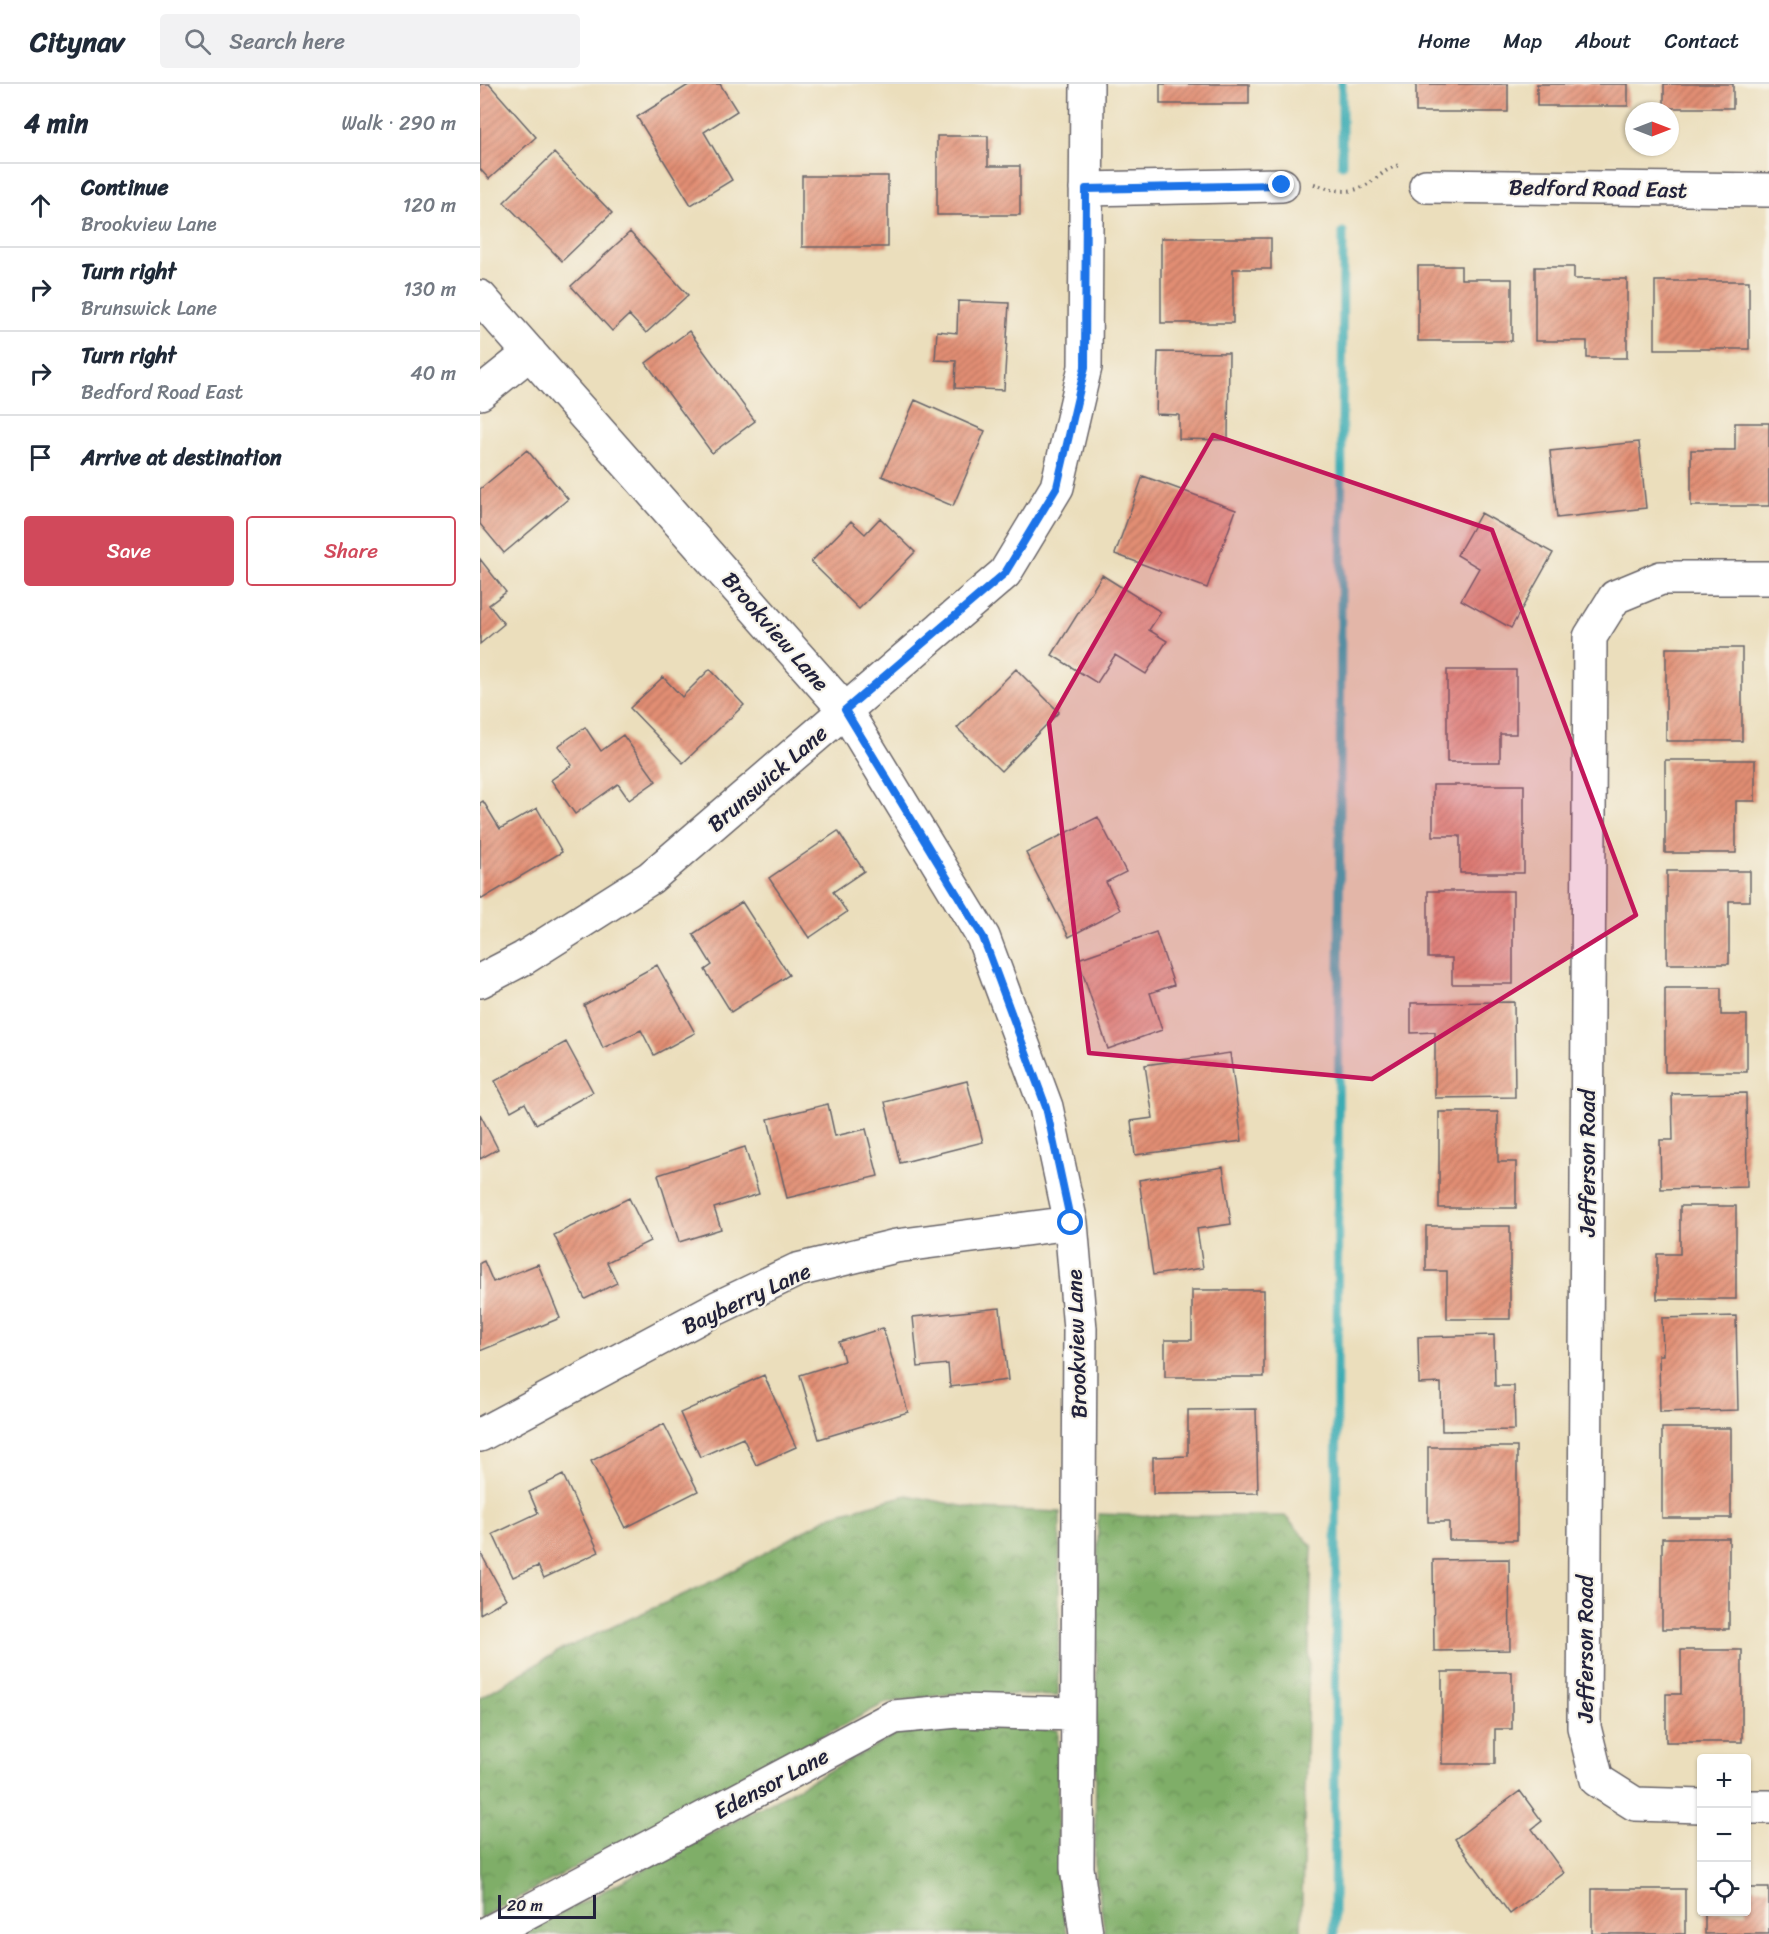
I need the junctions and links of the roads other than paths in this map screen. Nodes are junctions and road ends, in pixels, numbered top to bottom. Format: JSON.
{"nodes":[{"id":1,"x":1087,"y":84,"type":"edge"},
{"id":2,"x":1282,"y":185,"type":"dead end"},
{"id":3,"x":1426,"y":186,"type":"dead end"},
{"id":4,"x":1086,"y":189,"type":"junction"},
{"id":5,"x":1769,"y":190,"type":"edge"},
{"id":6,"x":480,"y":297,"type":"edge"},
{"id":7,"x":530,"y":353,"type":"junction"},
{"id":8,"x":480,"y":393,"type":"edge"},
{"id":9,"x":1769,"y":578,"type":"edge"},
{"id":10,"x":845,"y":710,"type":"junction"},
{"id":11,"x":480,"y":981,"type":"edge"},
{"id":12,"x":1071,"y":1223,"type":"junction"},
{"id":13,"x":480,"y":1435,"type":"edge"},
{"id":14,"x":1077,"y":1714,"type":"junction"},
{"id":15,"x":1697,"y":1806,"type":"edge"},
{"id":16,"x":1751,"y":1807,"type":"edge"},
{"id":17,"x":1769,"y":1807,"type":"edge"},
{"id":18,"x":486,"y":1934,"type":"edge"},
{"id":19,"x":1086,"y":1934,"type":"edge"}],
"edges":[{"from":1,"to":4,"type":"street","name":"Brunswick Lane"},
{"from":2,"to":4,"type":"street"},
{"from":3,"to":5,"type":"street","name":"Bedford Road East"},
{"from":4,"to":10,"type":"street","name":"Brunswick Lane"},
{"from":6,"to":7,"type":"street","name":"Brookview Lane"},
{"from":7,"to":8,"type":"street"},
{"from":7,"to":10,"type":"street","name":"Brookview Lane"},
{"from":9,"to":15,"type":"street","name":"Jefferson Road"},
{"from":10,"to":11,"type":"street","name":"Brunswick Lane"},
{"from":10,"to":12,"type":"street","name":"Brookview Lane"},
{"from":12,"to":13,"type":"street","name":"Bayberry Lane"},
{"from":12,"to":14,"type":"street","name":"Brookview Lane"},
{"from":14,"to":18,"type":"street","name":"Edensor Lane"},
{"from":14,"to":19,"type":"street","name":"Brookview Lane"},
{"from":16,"to":17,"type":"street"}]}
